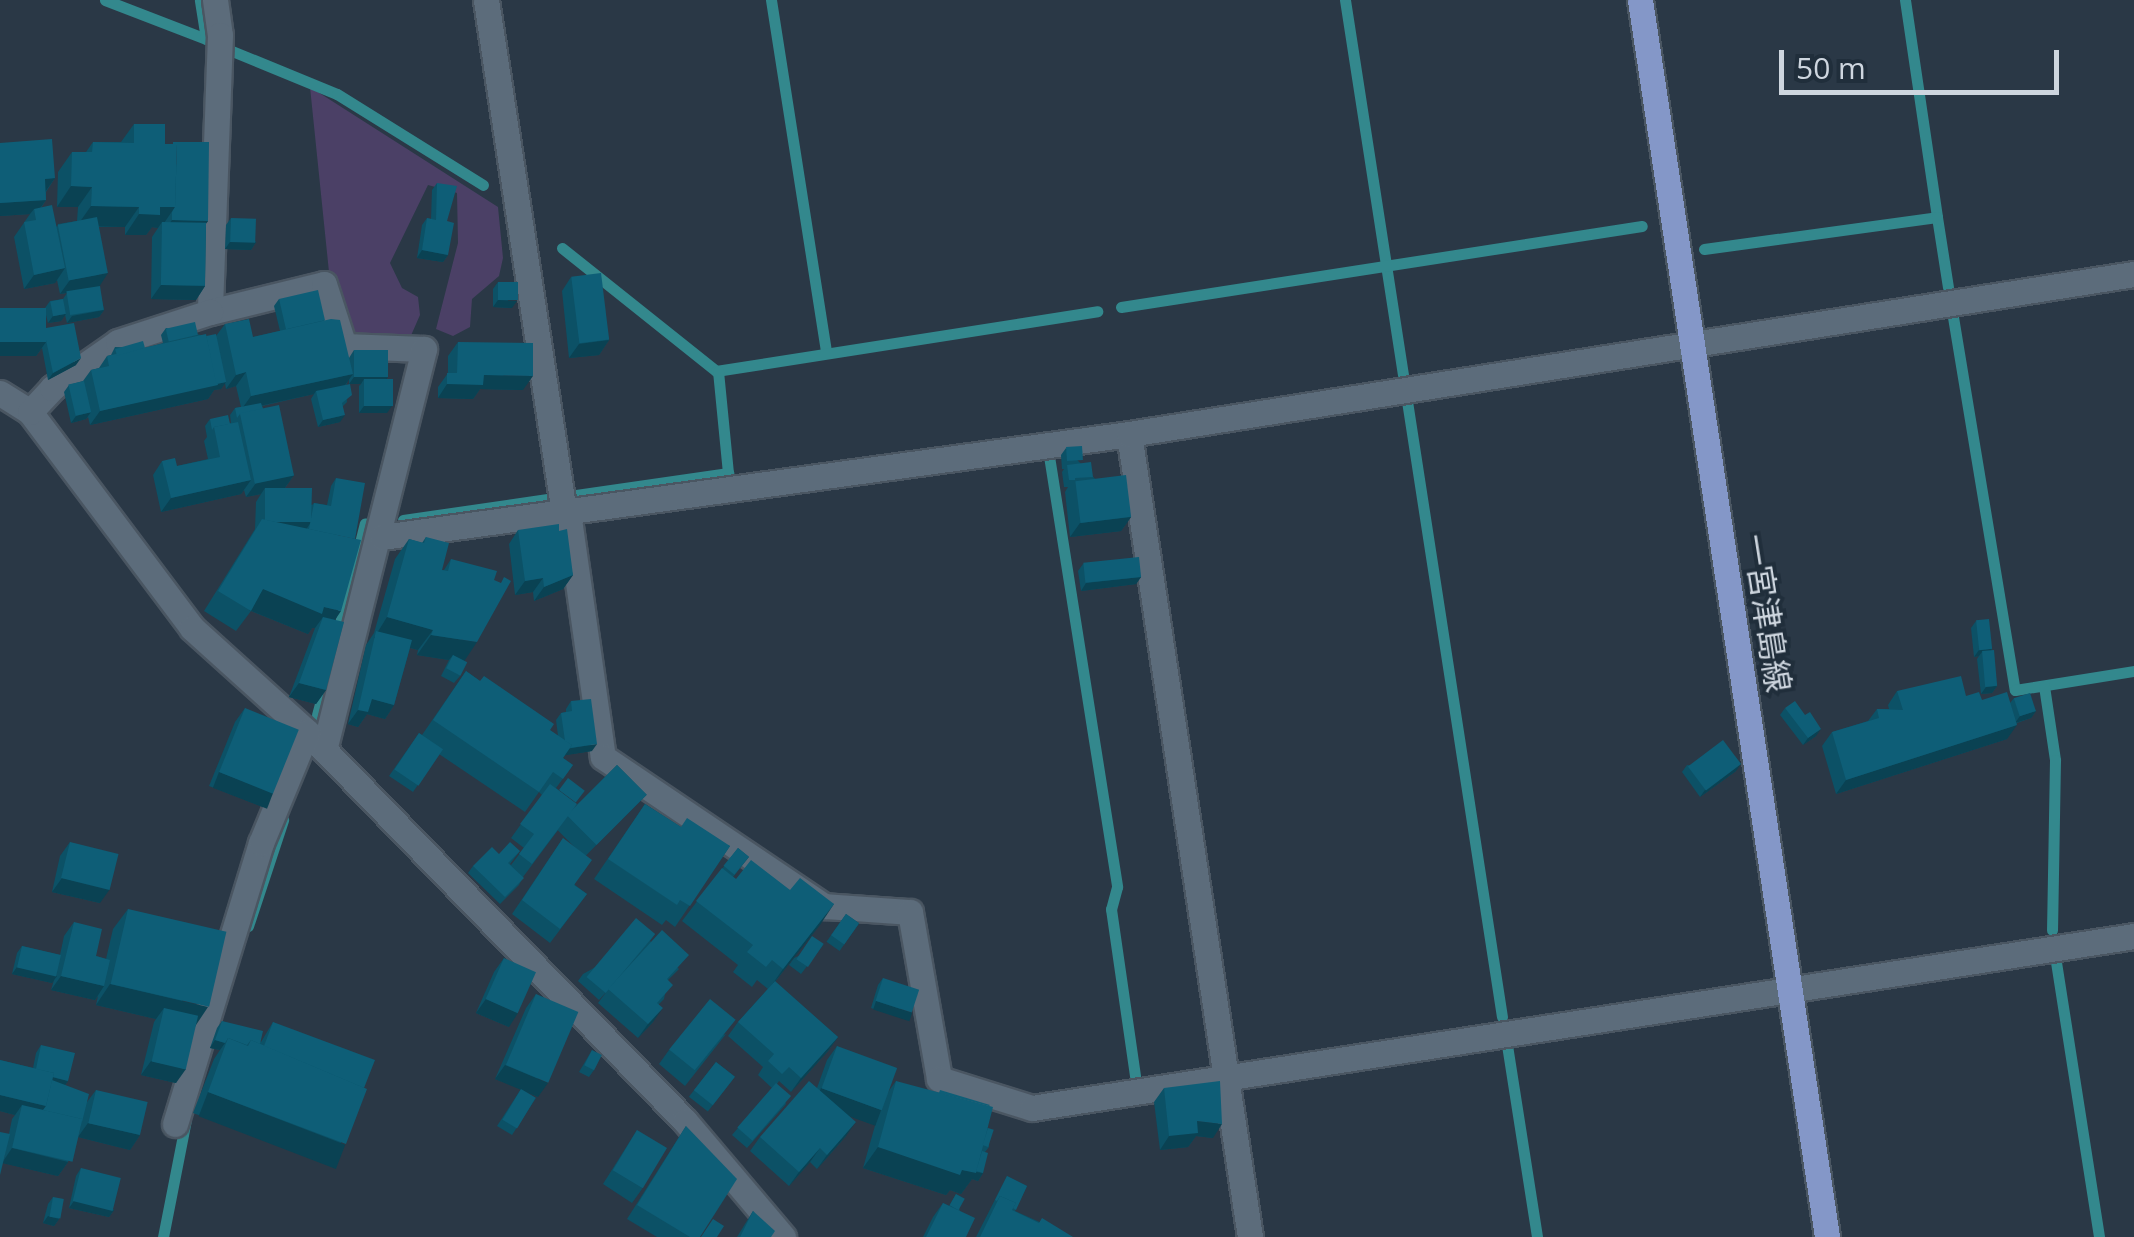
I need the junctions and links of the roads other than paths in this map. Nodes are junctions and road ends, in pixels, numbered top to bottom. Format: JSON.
{"nodes":[{"id":1,"x":215,"y":0,"type":"edge"},
{"id":2,"x":486,"y":0,"type":"edge"},
{"id":3,"x":1640,"y":0,"type":"edge"},
{"id":4,"x":2134,"y":274,"type":"edge"},
{"id":5,"x":210,"y":312,"type":"junction"},
{"id":6,"x":1692,"y":340,"type":"junction"},
{"id":7,"x":0,"y":392,"type":"edge"},
{"id":8,"x":30,"y":412,"type":"junction"},
{"id":9,"x":1129,"y":434,"type":"junction"},
{"id":10,"x":566,"y":513,"type":"junction"},
{"id":11,"x":382,"y":537,"type":"junction"},
{"id":12,"x":316,"y":741,"type":"junction"},
{"id":13,"x":2134,"y":936,"type":"edge"},
{"id":14,"x":1791,"y":989,"type":"junction"},
{"id":15,"x":1223,"y":1078,"type":"junction"},
{"id":16,"x":174,"y":1124,"type":"dead end"},
{"id":17,"x":783,"y":1237,"type":"edge"},
{"id":18,"x":1250,"y":1237,"type":"edge"},
{"id":19,"x":1827,"y":1237,"type":"edge"}],
"edges":[{"from":1,"to":5,"type":"street"},
{"from":2,"to":10,"type":"street"},
{"from":3,"to":6,"type":"main road","name":"一宮津島線"},
{"from":4,"to":6,"type":"street"},
{"from":5,"to":8,"type":"street"},
{"from":5,"to":11,"type":"street"},
{"from":6,"to":9,"type":"street"},
{"from":6,"to":14,"type":"main road","name":"一宮津島線"},
{"from":7,"to":8,"type":"street"},
{"from":8,"to":12,"type":"street"},
{"from":9,"to":10,"type":"street"},
{"from":9,"to":15,"type":"street"},
{"from":10,"to":11,"type":"street"},
{"from":10,"to":15,"type":"street"},
{"from":11,"to":12,"type":"street"},
{"from":12,"to":16,"type":"street"},
{"from":12,"to":17,"type":"street"},
{"from":13,"to":14,"type":"street"},
{"from":14,"to":15,"type":"street"},
{"from":14,"to":19,"type":"main road","name":"一宮津島線"},
{"from":15,"to":18,"type":"street"}]}
